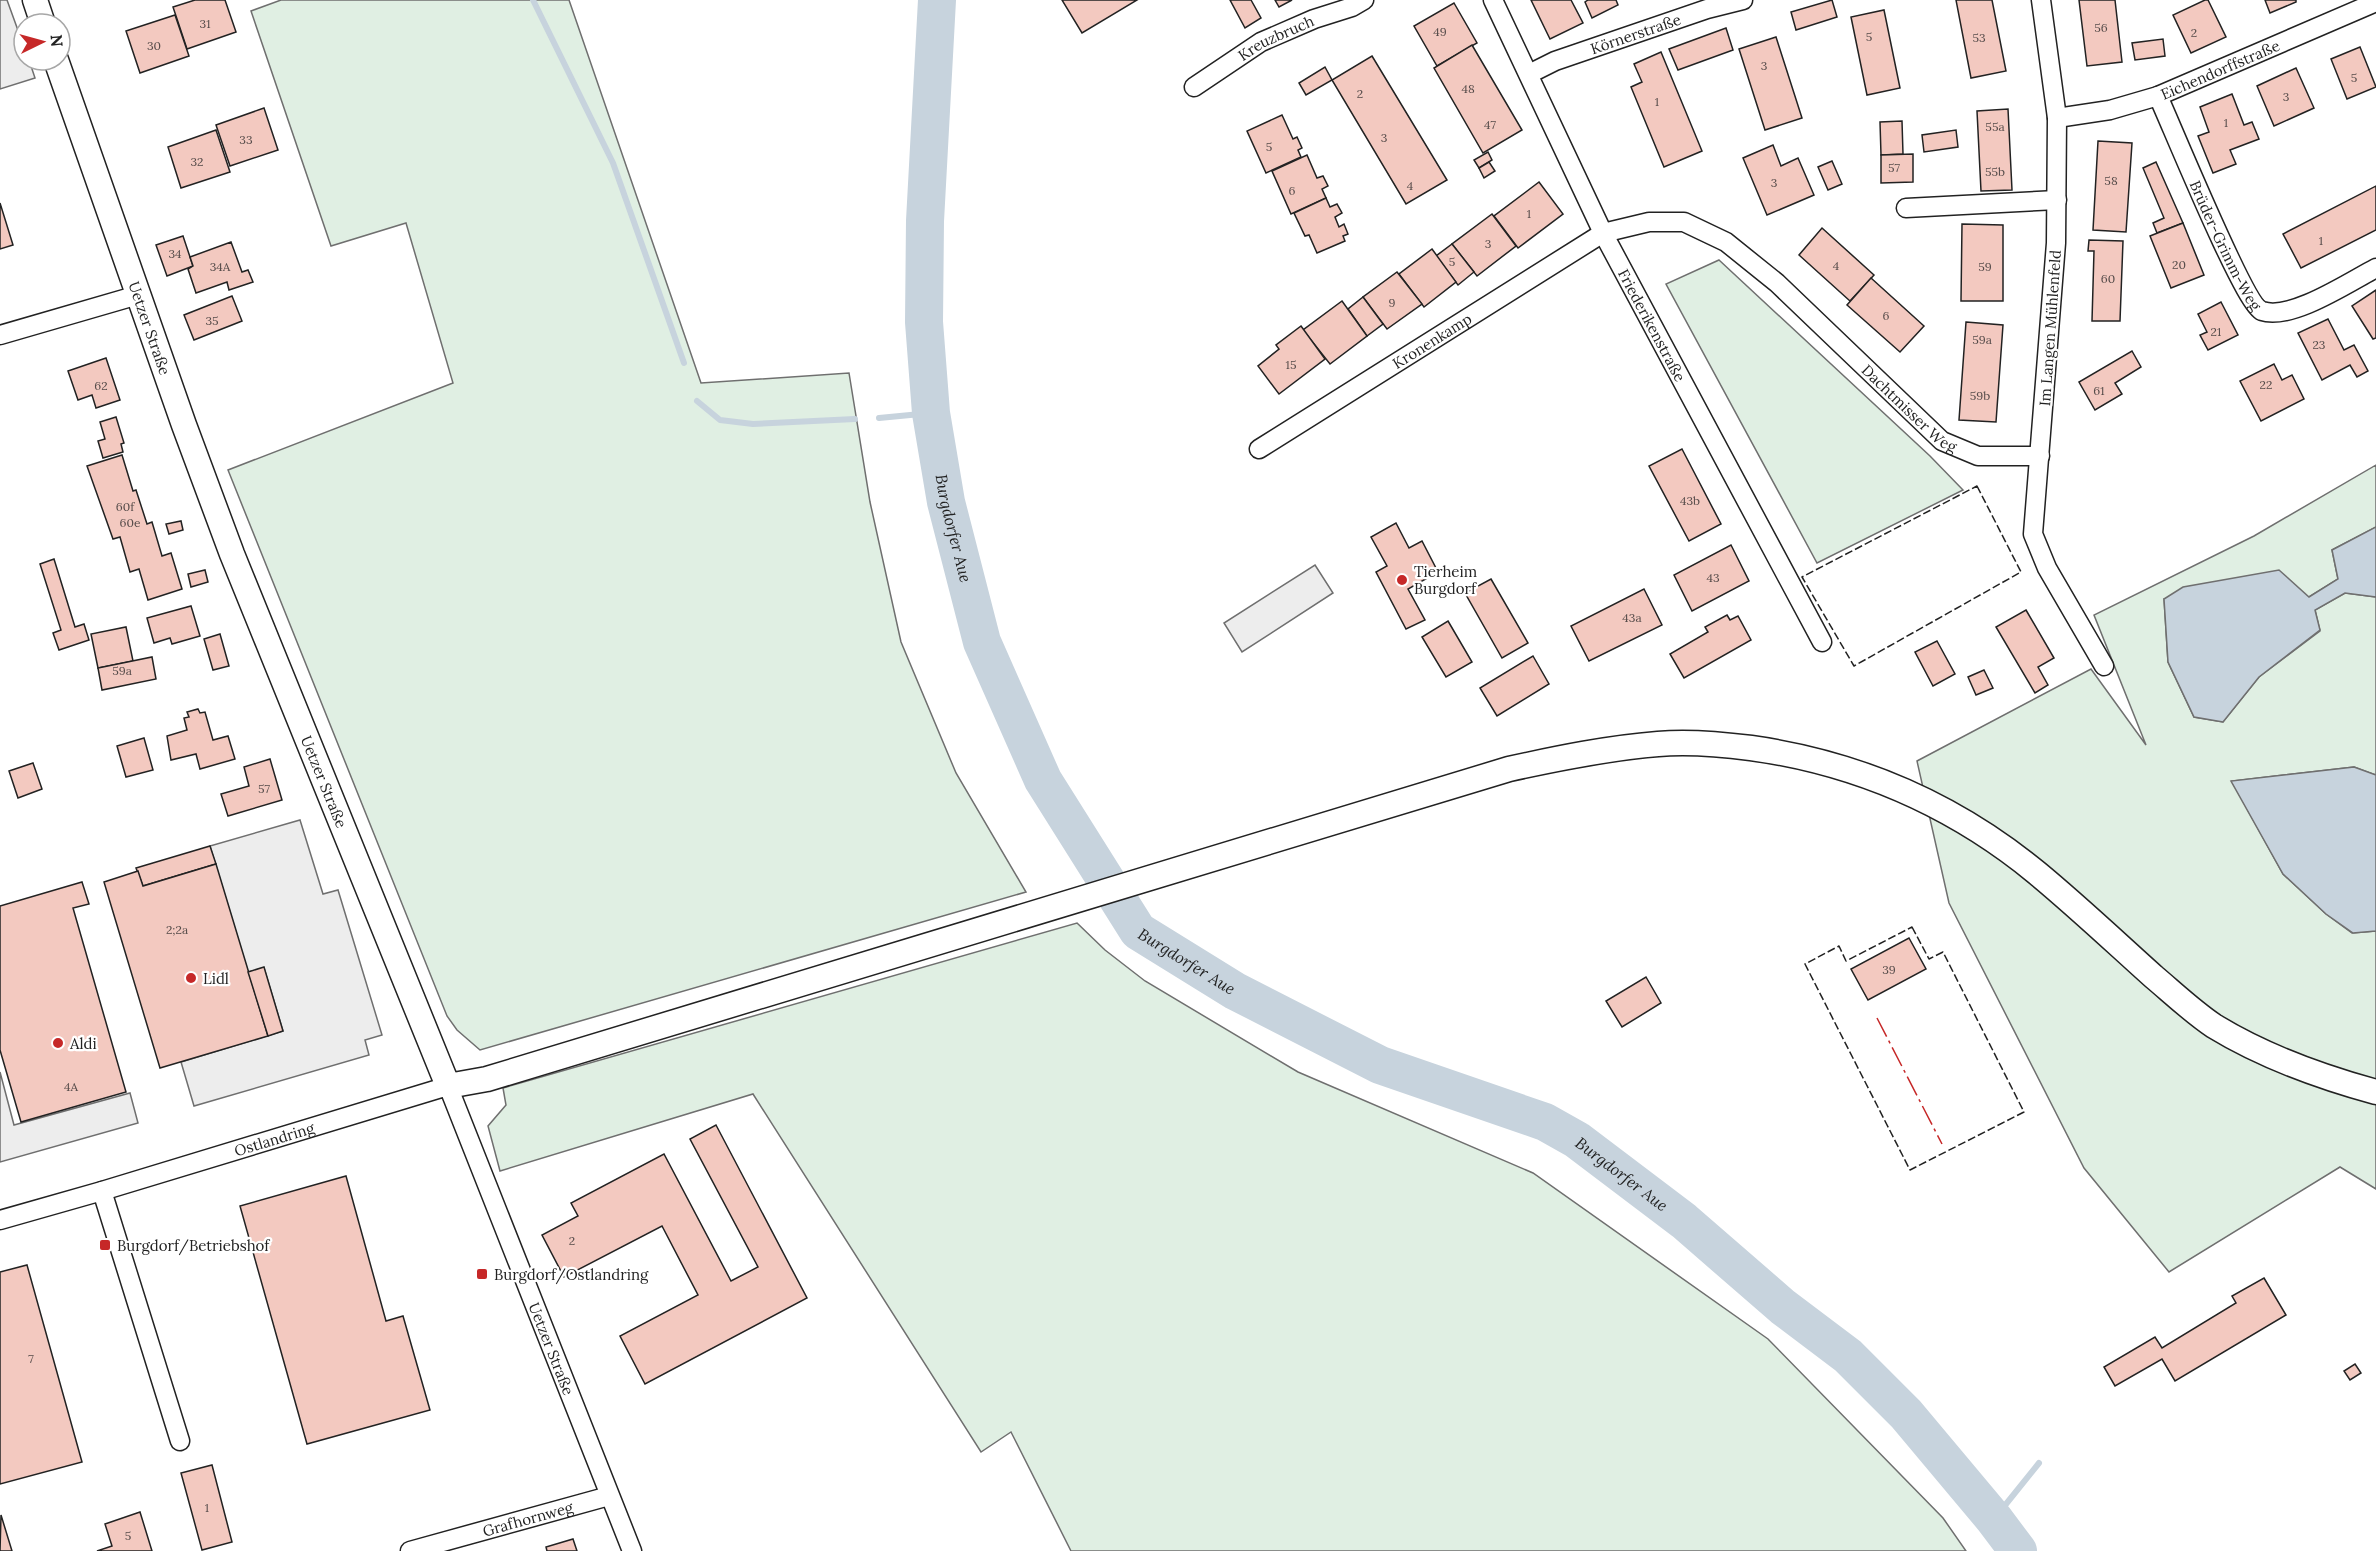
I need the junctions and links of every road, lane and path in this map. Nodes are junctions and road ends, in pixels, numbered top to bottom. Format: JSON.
{"nodes":[{"id":1,"x":1364,"y":0,"type":"edge"},
{"id":2,"x":1493,"y":0,"type":"edge"},
{"id":3,"x":1743,"y":0,"type":"edge"},
{"id":4,"x":2041,"y":0,"type":"edge"},
{"id":5,"x":2376,"y":2,"type":"edge"},
{"id":6,"x":60,"y":72,"type":"edge"},
{"id":7,"x":1529,"y":74,"type":"junction"},
{"id":8,"x":1194,"y":87,"type":"dead end"},
{"id":9,"x":2158,"y":96,"type":"junction"},
{"id":10,"x":2057,"y":118,"type":"junction"},
{"id":11,"x":2057,"y":200,"type":"junction"},
{"id":12,"x":1906,"y":208,"type":"dead end"},
{"id":13,"x":1603,"y":232,"type":"junction"},
{"id":14,"x":2376,"y":268,"type":"edge"},
{"id":15,"x":138,"y":295,"type":"junction"},
{"id":16,"x":0,"y":335,"type":"edge"},
{"id":17,"x":1259,"y":449,"type":"dead end"},
{"id":18,"x":2040,"y":456,"type":"junction"},
{"id":19,"x":1822,"y":642,"type":"dead end"},
{"id":20,"x":2104,"y":666,"type":"dead end"},
{"id":21,"x":448,"y":1086,"type":"junction"},
{"id":22,"x":2376,"y":1092,"type":"edge"},
{"id":23,"x":102,"y":1191,"type":"junction"},
{"id":24,"x":0,"y":1220,"type":"edge"},
{"id":25,"x":180,"y":1441,"type":"dead end"},
{"id":26,"x":609,"y":1496,"type":"junction"},
{"id":27,"x":410,"y":1551,"type":"edge"},
{"id":28,"x":632,"y":1551,"type":"edge"}],
"edges":[{"from":1,"to":8,"type":"street","name":"Kreuzbruch"},
{"from":2,"to":7,"type":"street","name":"Friederikenstraße"},
{"from":3,"to":7,"type":"street","name":"Körnerstraße"},
{"from":4,"to":10,"type":"street","name":"Im Langen Mühlenfeld"},
{"from":5,"to":9,"type":"street","name":"Eichendorffstraße"},
{"from":6,"to":15,"type":"street","name":"Uetzer Straße"},
{"from":7,"to":13,"type":"street","name":"Friederikenstraße"},
{"from":9,"to":10,"type":"street","name":"Eichendorffstraße"},
{"from":9,"to":14,"type":"street","name":"Brüder-Grimm-Weg"},
{"from":10,"to":11,"type":"street","name":"Im Langen Mühlenfeld"},
{"from":11,"to":12,"type":"street"},
{"from":11,"to":18,"type":"street","name":"Im Langen Mühlenfeld"},
{"from":13,"to":17,"type":"street","name":"Kronenkamp"},
{"from":13,"to":18,"type":"street","name":"Dachtmisser Weg"},
{"from":13,"to":19,"type":"street","name":"Friederikenstraße"},
{"from":15,"to":16,"type":"street"},
{"from":15,"to":21,"type":"street","name":"Uetzer Straße"},
{"from":18,"to":20,"type":"street"},
{"from":21,"to":22,"type":"street"},
{"from":21,"to":23,"type":"street","name":"Ostlandring"},
{"from":21,"to":26,"type":"street","name":"Uetzer Straße"},
{"from":23,"to":24,"type":"street","name":"Ostlandring"},
{"from":23,"to":25,"type":"street"},
{"from":26,"to":27,"type":"street","name":"Grafhornweg"},
{"from":26,"to":28,"type":"street","name":"Uetzer Straße"}]}
